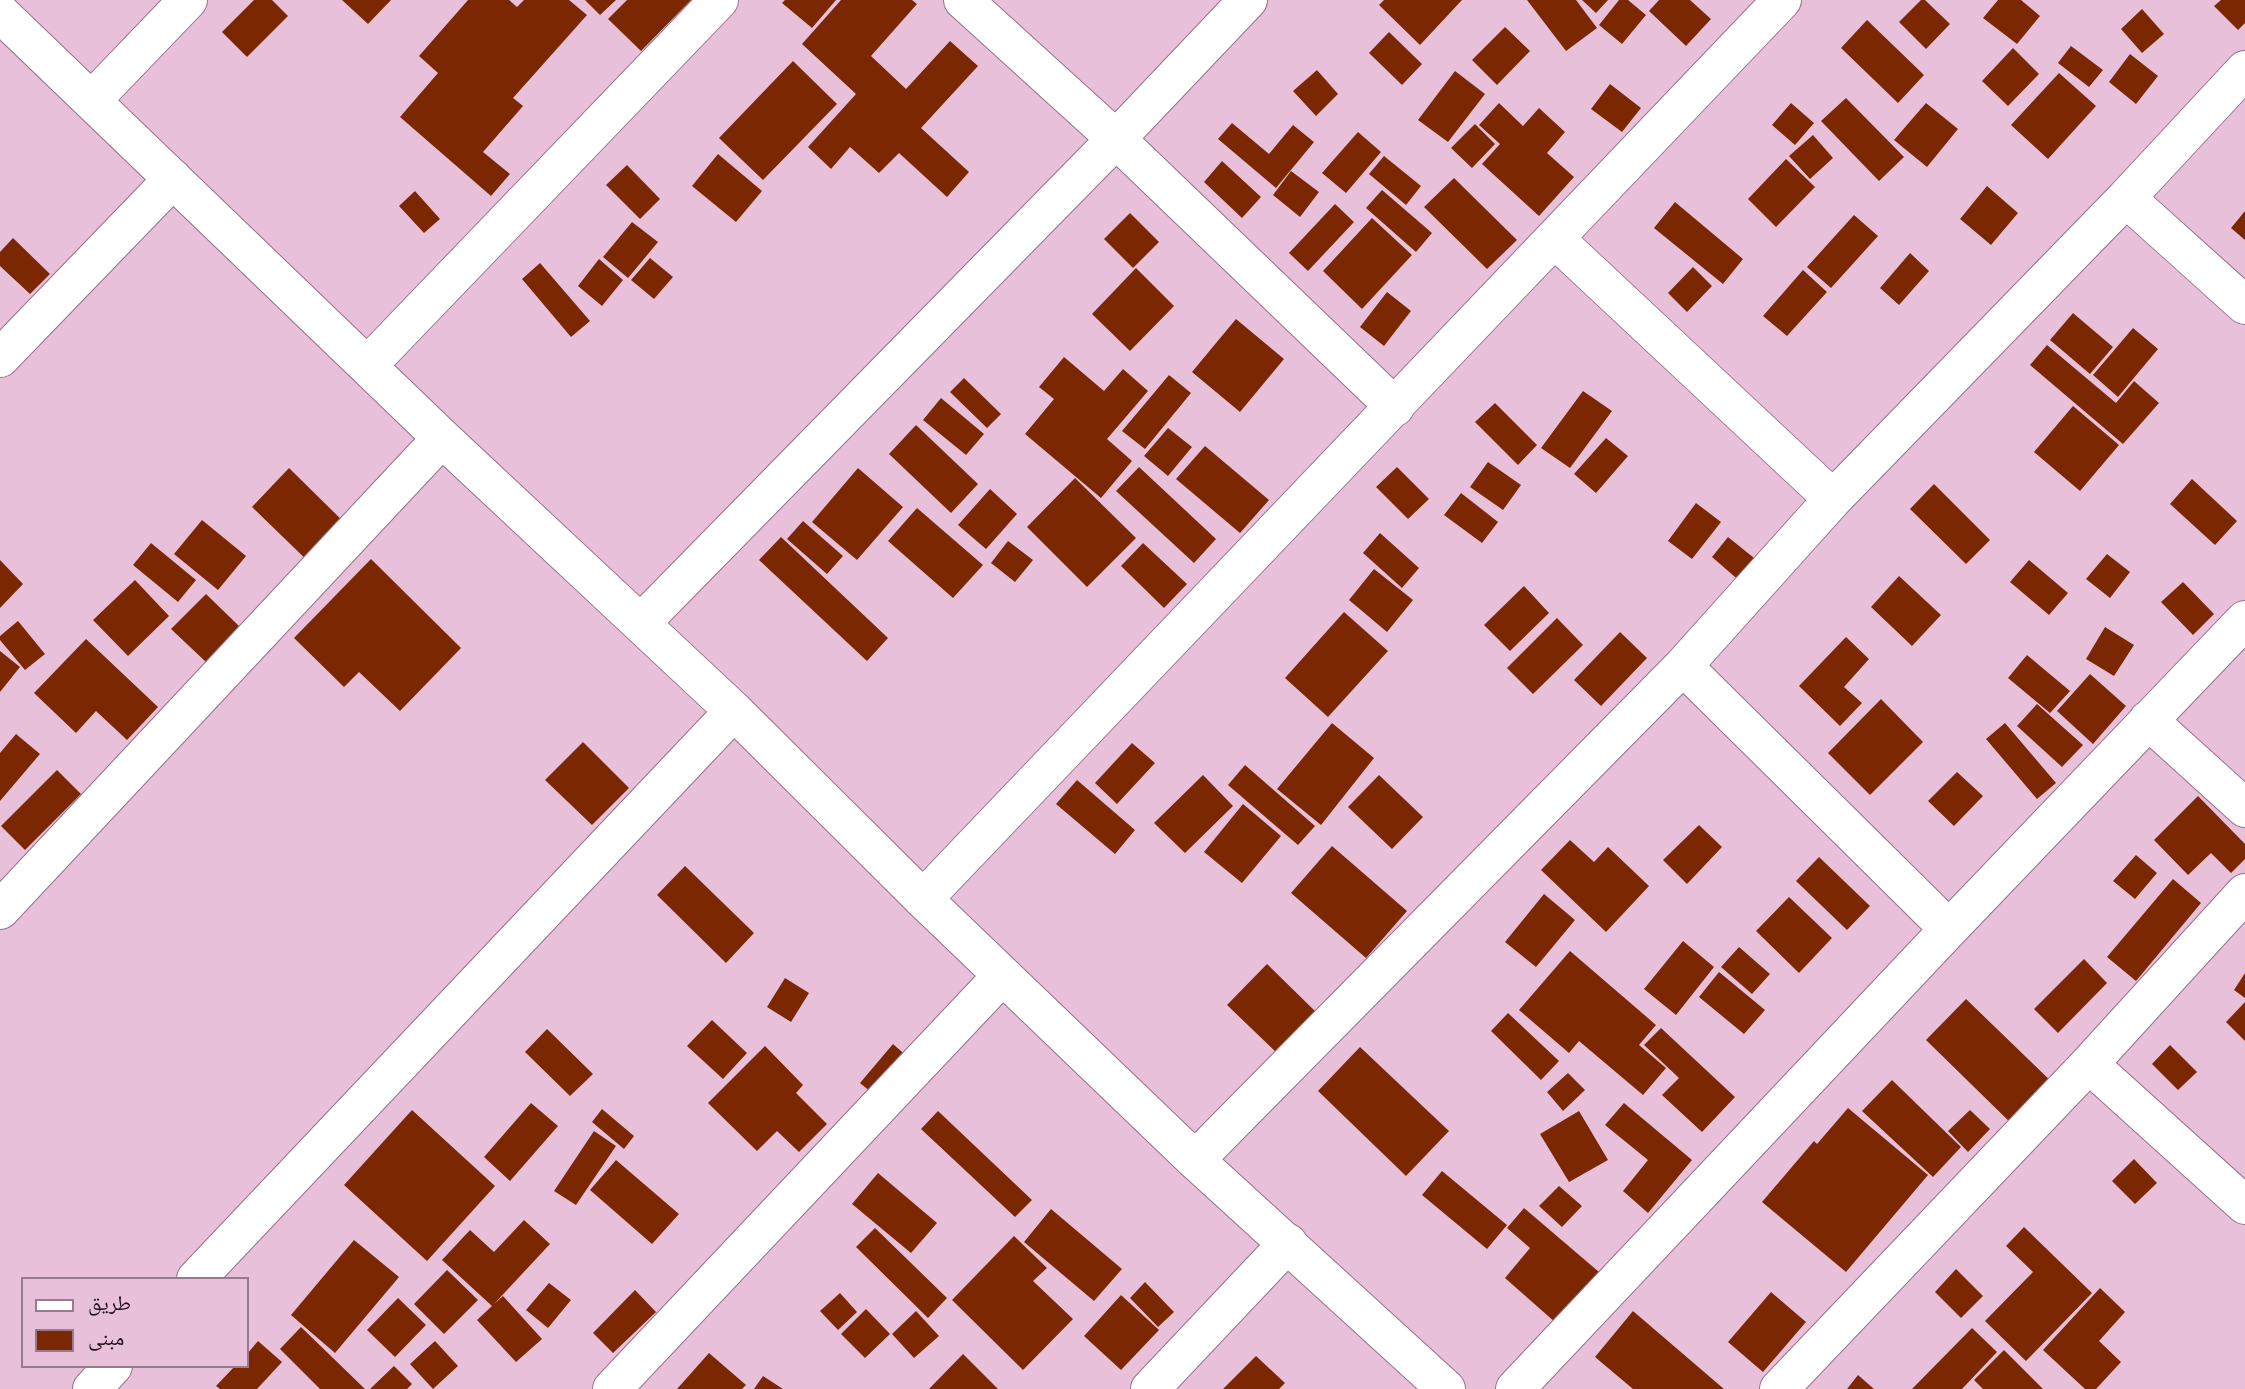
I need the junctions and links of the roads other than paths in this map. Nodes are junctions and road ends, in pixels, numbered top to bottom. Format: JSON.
{"nodes":[{"id":1,"x":188,"y":0,"type":"edge"},
{"id":2,"x":719,"y":0,"type":"edge"},
{"id":3,"x":963,"y":0,"type":"edge"},
{"id":4,"x":1248,"y":0,"type":"edge"},
{"id":5,"x":1782,"y":0,"type":"edge"},
{"id":6,"x":0,"y":13,"type":"edge"},
{"id":7,"x":2245,"y":70,"type":"edge"},
{"id":8,"x":92,"y":100,"type":"junction"},
{"id":9,"x":1116,"y":139,"type":"junction"},
{"id":10,"x":173,"y":179,"type":"junction"},
{"id":11,"x":2126,"y":198,"type":"junction"},
{"id":12,"x":1555,"y":239,"type":"junction"},
{"id":13,"x":2245,"y":305,"type":"edge"},
{"id":14,"x":0,"y":358,"type":"edge"},
{"id":15,"x":368,"y":365,"type":"junction"},
{"id":16,"x":1395,"y":407,"type":"junction"},
{"id":17,"x":442,"y":438,"type":"junction"},
{"id":18,"x":1833,"y":499,"type":"junction"},
{"id":19,"x":2245,"y":620,"type":"edge"},
{"id":20,"x":641,"y":623,"type":"junction"},
{"id":21,"x":1683,"y":666,"type":"junction"},
{"id":22,"x":734,"y":711,"type":"junction"},
{"id":23,"x":2148,"y":720,"type":"junction"},
{"id":24,"x":2245,"y":808,"type":"edge"},
{"id":25,"x":2245,"y":893,"type":"edge"},
{"id":26,"x":923,"y":899,"type":"junction"},
{"id":27,"x":0,"y":910,"type":"edge"},
{"id":28,"x":1950,"y":929,"type":"junction"},
{"id":29,"x":1002,"y":976,"type":"junction"},
{"id":30,"x":2089,"y":1064,"type":"junction"},
{"id":31,"x":1195,"y":1160,"type":"junction"},
{"id":32,"x":2245,"y":1205,"type":"edge"},
{"id":33,"x":1287,"y":1243,"type":"junction"},
{"id":34,"x":198,"y":1277,"type":"edge"},
{"id":35,"x":111,"y":1368,"type":"edge"},
{"id":36,"x":92,"y":1389,"type":"edge"},
{"id":37,"x":612,"y":1389,"type":"edge"},
{"id":38,"x":1150,"y":1389,"type":"edge"},
{"id":39,"x":1446,"y":1389,"type":"edge"},
{"id":40,"x":1515,"y":1389,"type":"edge"},
{"id":41,"x":1779,"y":1389,"type":"edge"}],
"edges":[{"from":1,"to":8,"type":"street"},
{"from":2,"to":15,"type":"street"},
{"from":3,"to":9,"type":"street"},
{"from":4,"to":9,"type":"street"},
{"from":5,"to":12,"type":"street"},
{"from":6,"to":8,"type":"street"},
{"from":7,"to":11,"type":"street"},
{"from":8,"to":10,"type":"street"},
{"from":9,"to":16,"type":"street"},
{"from":9,"to":20,"type":"street"},
{"from":10,"to":14,"type":"street"},
{"from":10,"to":15,"type":"street"},
{"from":11,"to":13,"type":"street"},
{"from":11,"to":18,"type":"street"},
{"from":12,"to":16,"type":"street"},
{"from":12,"to":18,"type":"street"},
{"from":15,"to":17,"type":"street"},
{"from":16,"to":26,"type":"street"},
{"from":17,"to":20,"type":"street"},
{"from":17,"to":27,"type":"street"},
{"from":18,"to":21,"type":"street"},
{"from":19,"to":23,"type":"street"},
{"from":20,"to":22,"type":"street"},
{"from":21,"to":28,"type":"street"},
{"from":21,"to":31,"type":"street"},
{"from":22,"to":26,"type":"street"},
{"from":22,"to":34,"type":"street"},
{"from":23,"to":24,"type":"street"},
{"from":23,"to":28,"type":"street"},
{"from":25,"to":30,"type":"street"},
{"from":26,"to":29,"type":"street"},
{"from":28,"to":40,"type":"street"},
{"from":29,"to":31,"type":"street"},
{"from":29,"to":37,"type":"street"},
{"from":30,"to":32,"type":"street"},
{"from":30,"to":41,"type":"street"},
{"from":31,"to":33,"type":"street"},
{"from":33,"to":38,"type":"street"},
{"from":33,"to":39,"type":"street"},
{"from":35,"to":36,"type":"street"}]}
